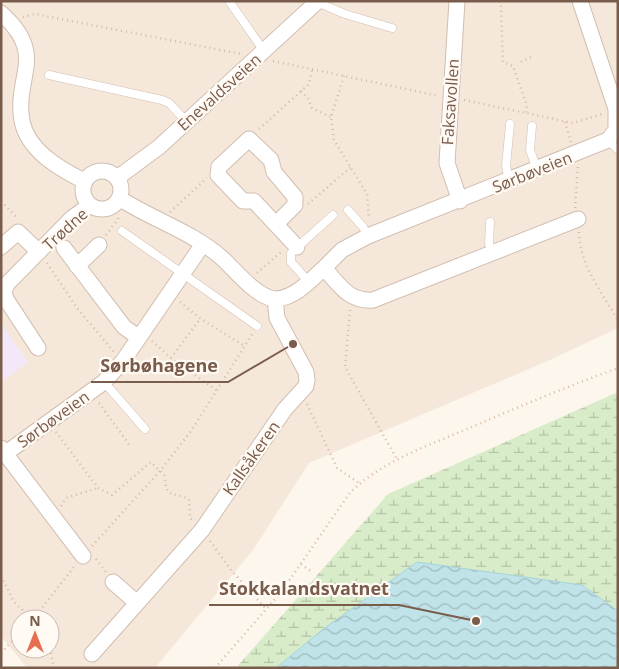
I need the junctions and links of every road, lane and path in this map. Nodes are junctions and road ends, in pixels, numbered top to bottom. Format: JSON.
{"nodes":[{"id":1,"x":229,"y":1,"type":"edge"},
{"id":2,"x":457,"y":1,"type":"edge"},
{"id":3,"x":499,"y":1,"type":"edge"},
{"id":4,"x":580,"y":1,"type":"edge"},
{"id":5,"x":318,"y":2,"type":"edge"},
{"id":6,"x":1,"y":13,"type":"edge"},
{"id":7,"x":20,"y":17,"type":"dead end"},
{"id":8,"x":392,"y":28,"type":"dead end"},
{"id":9,"x":261,"y":54,"type":"junction"},
{"id":10,"x":531,"y":57,"type":"dead end"},
{"id":11,"x":521,"y":62,"type":"dead end"},
{"id":12,"x":312,"y":70,"type":"junction"},
{"id":13,"x":49,"y":75,"type":"dead end"},
{"id":14,"x":344,"y":76,"type":"junction"},
{"id":15,"x":301,"y":91,"type":"junction"},
{"id":16,"x":451,"y":98,"type":"junction"},
{"id":17,"x":606,"y":112,"type":"dead end"},
{"id":18,"x":526,"y":114,"type":"junction"},
{"id":19,"x":331,"y":118,"type":"junction"},
{"id":20,"x":186,"y":121,"type":"junction"},
{"id":21,"x":565,"y":122,"type":"junction"},
{"id":22,"x":510,"y":124,"type":"dead end"},
{"id":23,"x":532,"y":126,"type":"dead end"},
{"id":24,"x":249,"y":139,"type":"junction"},
{"id":25,"x":613,"y":145,"type":"edge"},
{"id":26,"x":576,"y":155,"type":"junction"},
{"id":27,"x":219,"y":167,"type":"junction"},
{"id":28,"x":351,"y":167,"type":"junction"},
{"id":29,"x":537,"y":169,"type":"junction"},
{"id":30,"x":117,"y":178,"type":"junction"},
{"id":31,"x":84,"y":181,"type":"junction"},
{"id":32,"x":509,"y":181,"type":"junction"},
{"id":33,"x":119,"y":198,"type":"junction"},
{"id":34,"x":1,"y":201,"type":"edge"},
{"id":35,"x":460,"y":201,"type":"junction"},
{"id":36,"x":90,"y":205,"type":"junction"},
{"id":37,"x":301,"y":210,"type":"dead end"},
{"id":38,"x":348,"y":210,"type":"dead end"},
{"id":39,"x":119,"y":214,"type":"dead end"},
{"id":40,"x":167,"y":214,"type":"dead end"},
{"id":41,"x":333,"y":215,"type":"dead end"},
{"id":42,"x":578,"y":219,"type":"junction"},
{"id":43,"x":490,"y":222,"type":"dead end"},
{"id":44,"x":276,"y":224,"type":"junction"},
{"id":45,"x":24,"y":225,"type":"dead end"},
{"id":46,"x":122,"y":231,"type":"dead end"},
{"id":47,"x":368,"y":236,"type":"junction"},
{"id":48,"x":204,"y":244,"type":"junction"},
{"id":49,"x":295,"y":244,"type":"junction"},
{"id":50,"x":99,"y":245,"type":"joint"},
{"id":51,"x":1,"y":247,"type":"edge"},
{"id":52,"x":64,"y":248,"type":"dead end"},
{"id":53,"x":39,"y":252,"type":"junction"},
{"id":54,"x":494,"y":254,"type":"junction"},
{"id":55,"x":78,"y":266,"type":"junction"},
{"id":56,"x":324,"y":268,"type":"junction"},
{"id":57,"x":184,"y":274,"type":"junction"},
{"id":58,"x":247,"y":282,"type":"junction"},
{"id":59,"x":309,"y":282,"type":"junction"},
{"id":60,"x":351,"y":296,"type":"junction"},
{"id":61,"x":176,"y":298,"type":"dead end"},
{"id":62,"x":276,"y":299,"type":"junction"},
{"id":63,"x":201,"y":319,"type":"junction"},
{"id":64,"x":618,"y":320,"type":"edge"},
{"id":65,"x":256,"y":326,"type":"joint"},
{"id":66,"x":138,"y":337,"type":"junction"},
{"id":67,"x":246,"y":347,"type":"junction"},
{"id":68,"x":38,"y":348,"type":"dead end"},
{"id":69,"x":171,"y":358,"type":"dead end"},
{"id":70,"x":618,"y":368,"type":"edge"},
{"id":71,"x":104,"y":382,"type":"junction"},
{"id":72,"x":90,"y":392,"type":"junction"},
{"id":73,"x":301,"y":392,"type":"junction"},
{"id":74,"x":49,"y":422,"type":"junction"},
{"id":75,"x":144,"y":430,"type":"dead end"},
{"id":76,"x":131,"y":447,"type":"dead end"},
{"id":77,"x":3,"y":451,"type":"edge"},
{"id":78,"x":398,"y":461,"type":"junction"},
{"id":79,"x":160,"y":471,"type":"junction"},
{"id":80,"x":359,"y":483,"type":"junction"},
{"id":81,"x":98,"y":488,"type":"junction"},
{"id":82,"x":49,"y":512,"type":"junction"},
{"id":83,"x":202,"y":530,"type":"junction"},
{"id":84,"x":86,"y":553,"type":"junction"},
{"id":85,"x":302,"y":564,"type":"junction"},
{"id":86,"x":312,"y":572,"type":"dead end"},
{"id":87,"x":1,"y":576,"type":"edge"},
{"id":88,"x":113,"y":582,"type":"joint"},
{"id":89,"x":137,"y":604,"type":"junction"},
{"id":90,"x":22,"y":609,"type":"edge"},
{"id":91,"x":41,"y":609,"type":"edge"},
{"id":92,"x":266,"y":609,"type":"junction"},
{"id":93,"x":10,"y":643,"type":"edge"},
{"id":94,"x":1,"y":652,"type":"edge"},
{"id":95,"x":92,"y":654,"type":"dead end"},
{"id":96,"x":215,"y":668,"type":"edge"}],
"edges":[{"from":1,"to":9,"type":"lane"},
{"from":2,"to":16,"type":"street","name":"Faksavollen"},
{"from":3,"to":18,"type":"path"},
{"from":4,"to":25,"type":"street","name":"Sørbøveien"},
{"from":5,"to":8,"type":"lane"},
{"from":5,"to":9,"type":"street","name":"Enevaldsveien"},
{"from":6,"to":31,"type":"street"},
{"from":7,"to":9,"type":"path"},
{"from":9,"to":12,"type":"path"},
{"from":9,"to":20,"type":"street","name":"Enevaldsveien"},
{"from":10,"to":11,"type":"path"},
{"from":12,"to":14,"type":"path"},
{"from":12,"to":15,"type":"path"},
{"from":13,"to":20,"type":"lane"},
{"from":14,"to":16,"type":"path"},
{"from":14,"to":19,"type":"path"},
{"from":15,"to":19,"type":"path"},
{"from":15,"to":24,"type":"path"},
{"from":16,"to":18,"type":"path"},
{"from":16,"to":35,"type":"street","name":"Faksavollen"},
{"from":17,"to":21,"type":"path"},
{"from":18,"to":21,"type":"path"},
{"from":19,"to":28,"type":"path"},
{"from":20,"to":30,"type":"street","name":"Enevaldsveien"},
{"from":21,"to":26,"type":"path"},
{"from":22,"to":32,"type":"lane"},
{"from":23,"to":29,"type":"lane"},
{"from":24,"to":27,"type":"street"},
{"from":24,"to":44,"type":"street"},
{"from":25,"to":26,"type":"street","name":"Sørbøveien"},
{"from":26,"to":29,"type":"street","name":"Sørbøveien"},
{"from":26,"to":42,"type":"path"},
{"from":27,"to":40,"type":"path"},
{"from":27,"to":44,"type":"street"},
{"from":28,"to":37,"type":"path"},
{"from":28,"to":47,"type":"path"},
{"from":29,"to":32,"type":"street","name":"Sørbøveien"},
{"from":30,"to":31,"type":"street"},
{"from":30,"to":33,"type":"street"},
{"from":31,"to":36,"type":"street"},
{"from":32,"to":35,"type":"street","name":"Sørbøveien"},
{"from":33,"to":36,"type":"street"},
{"from":33,"to":48,"type":"street"},
{"from":34,"to":45,"type":"path"},
{"from":35,"to":47,"type":"street","name":"Sørbøveien"},
{"from":36,"to":53,"type":"street","name":"Trødne"},
{"from":38,"to":47,"type":"lane"},
{"from":39,"to":50,"type":"path"},
{"from":41,"to":49,"type":"lane"},
{"from":42,"to":54,"type":"street"},
{"from":42,"to":64,"type":"path"},
{"from":43,"to":54,"type":"lane"},
{"from":44,"to":49,"type":"street"},
{"from":46,"to":57,"type":"lane"},
{"from":47,"to":56,"type":"street","name":"Sørbøveien"},
{"from":48,"to":57,"type":"street","name":"Sørbøveien"},
{"from":48,"to":58,"type":"street"},
{"from":49,"to":58,"type":"path"},
{"from":49,"to":59,"type":"lane"},
{"from":50,"to":55,"type":"street"},
{"from":51,"to":53,"type":"street","name":"Trødne"},
{"from":52,"to":55,"type":"street"},
{"from":53,"to":68,"type":"street","name":"Trødne"},
{"from":54,"to":60,"type":"street"},
{"from":55,"to":66,"type":"street"},
{"from":56,"to":59,"type":"street","name":"Sørbøveien"},
{"from":56,"to":60,"type":"street"},
{"from":57,"to":65,"type":"lane"},
{"from":57,"to":66,"type":"street","name":"Sørbøveien"},
{"from":58,"to":62,"type":"street"},
{"from":59,"to":62,"type":"street","name":"Sørbøveien"},
{"from":60,"to":78,"type":"path"},
{"from":61,"to":63,"type":"path"},
{"from":62,"to":73,"type":"street"},
{"from":63,"to":67,"type":"path"},
{"from":63,"to":69,"type":"path"},
{"from":65,"to":67,"type":"path"},
{"from":66,"to":71,"type":"street","name":"Sørbøveien"},
{"from":67,"to":79,"type":"path"},
{"from":70,"to":78,"type":"path"},
{"from":71,"to":72,"type":"street","name":"Sørbøveien"},
{"from":71,"to":75,"type":"lane"},
{"from":72,"to":74,"type":"street","name":"Sørbøveien"},
{"from":72,"to":76,"type":"path"},
{"from":73,"to":80,"type":"path"},
{"from":73,"to":83,"type":"street","name":"Kallsåkeren"},
{"from":74,"to":77,"type":"street","name":"Sørbøveien"},
{"from":74,"to":81,"type":"path"},
{"from":77,"to":82,"type":"street","name":"Sørbøveien"},
{"from":78,"to":80,"type":"path"},
{"from":79,"to":81,"type":"path"},
{"from":79,"to":83,"type":"path"},
{"from":79,"to":84,"type":"path"},
{"from":80,"to":85,"type":"path"},
{"from":81,"to":82,"type":"path"},
{"from":82,"to":84,"type":"street","name":"Sørbøveien"},
{"from":83,"to":89,"type":"street","name":"Kallsåkeren"},
{"from":83,"to":92,"type":"path"},
{"from":84,"to":88,"type":"path"},
{"from":84,"to":91,"type":"path"},
{"from":85,"to":86,"type":"path"},
{"from":85,"to":92,"type":"path"},
{"from":87,"to":90,"type":"path"},
{"from":88,"to":89,"type":"street"},
{"from":89,"to":95,"type":"street","name":"Kallsåkeren"},
{"from":92,"to":96,"type":"path"},
{"from":93,"to":94,"type":"path"}]}
